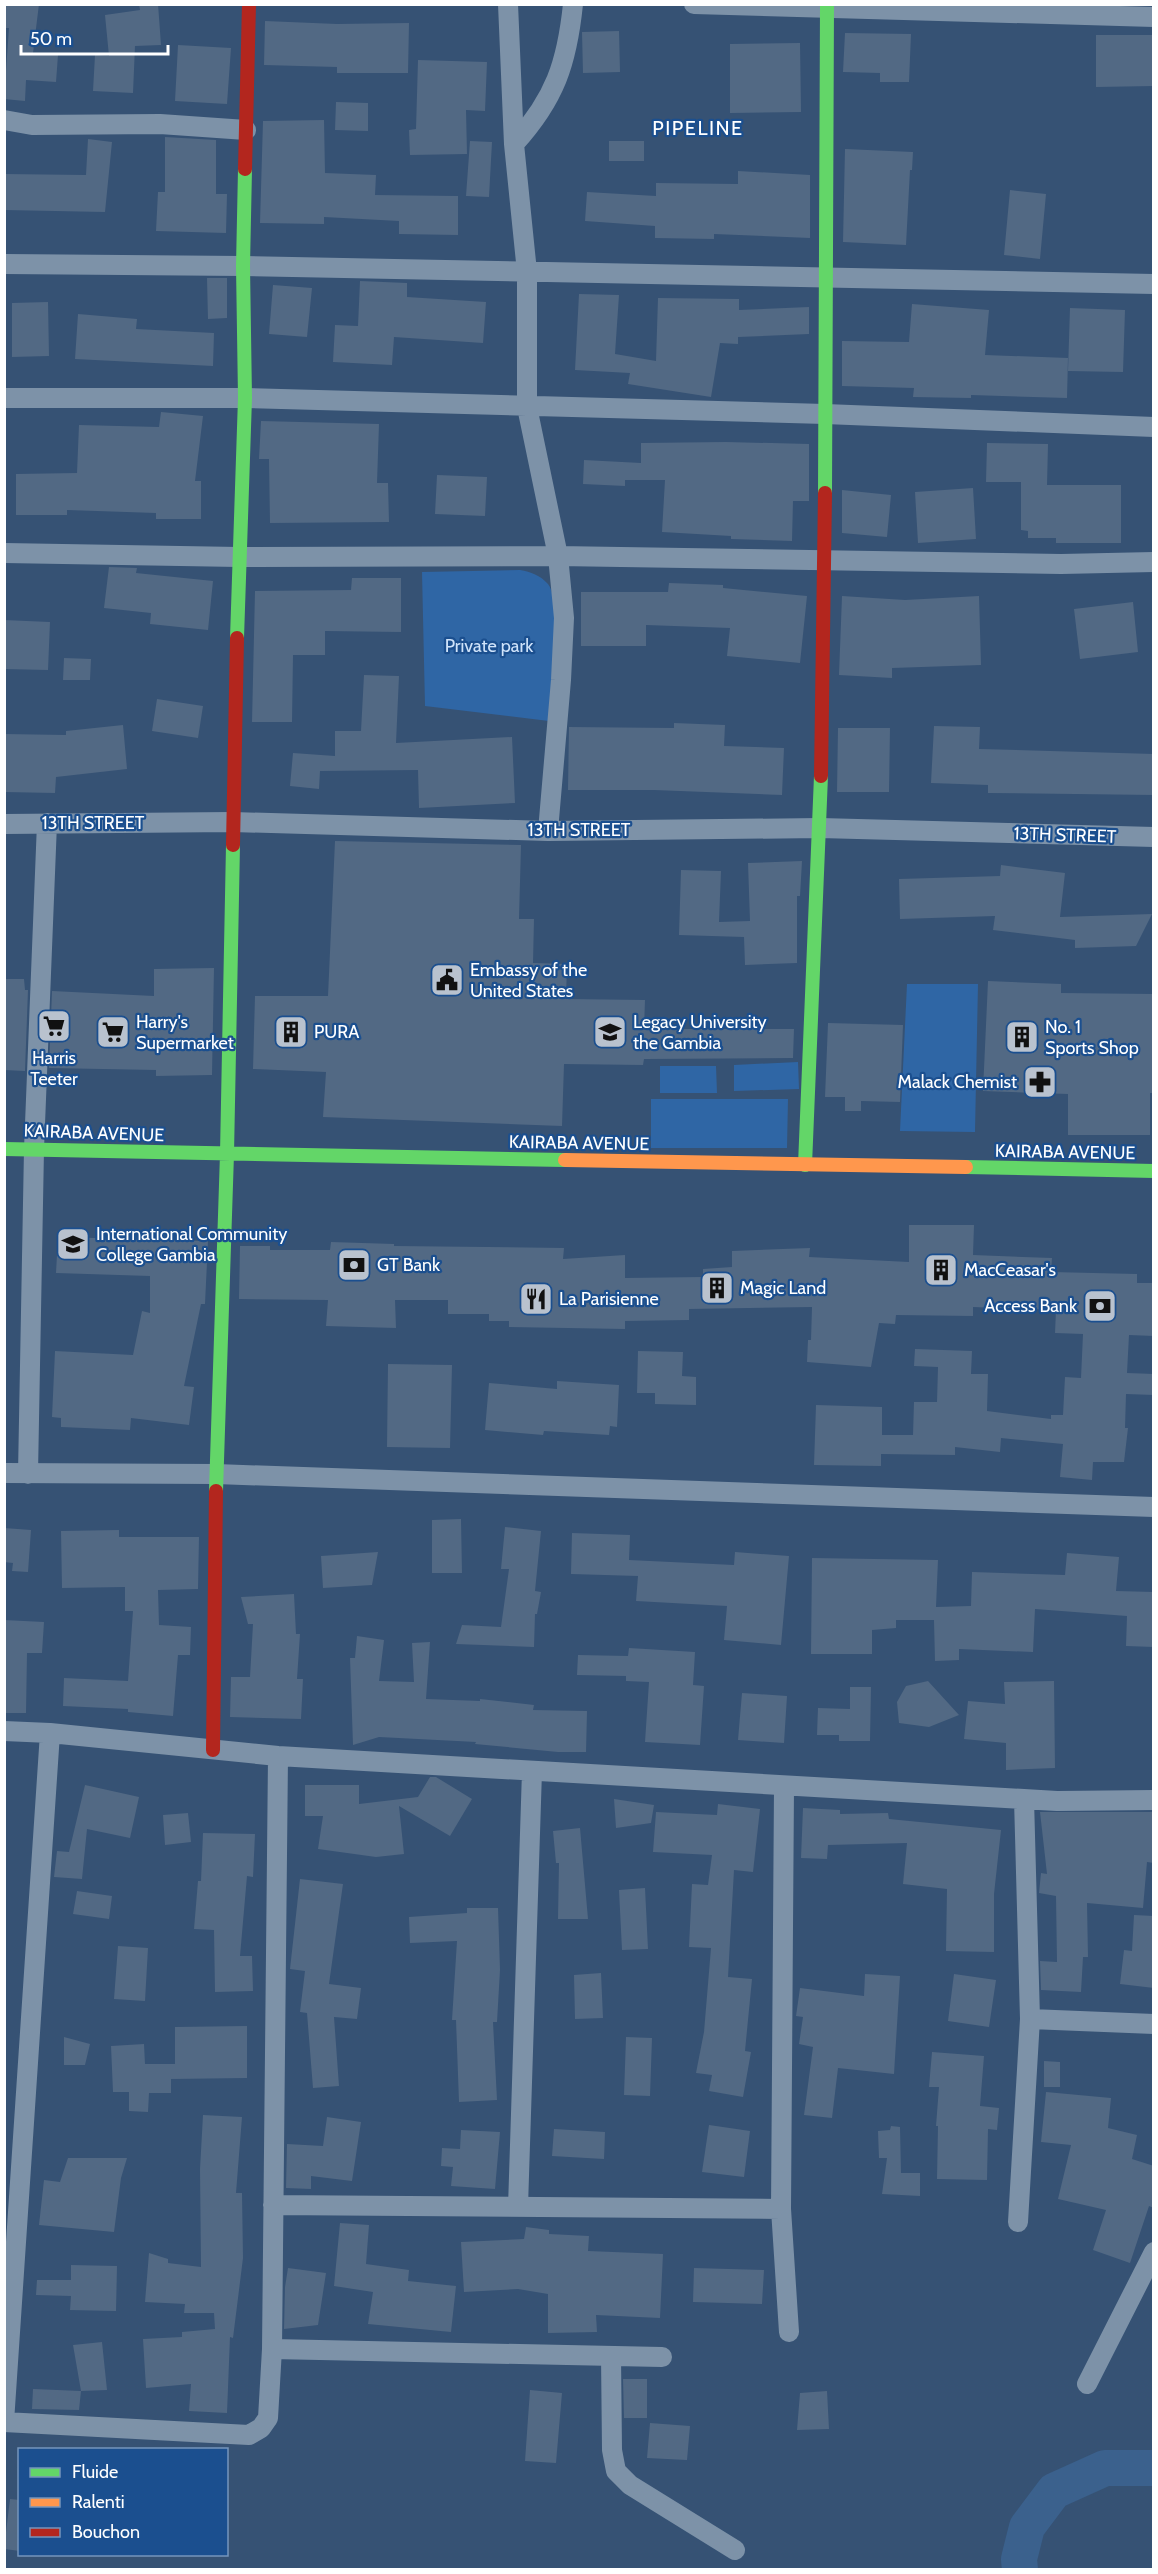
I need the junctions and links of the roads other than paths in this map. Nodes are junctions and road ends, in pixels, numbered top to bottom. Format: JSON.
{"nodes":[{"id":1,"x":249,"y":4,"type":"edge"},
{"id":2,"x":508,"y":4,"type":"edge"},
{"id":3,"x":573,"y":4,"type":"edge"},
{"id":4,"x":694,"y":4,"type":"edge"},
{"id":5,"x":827,"y":6,"type":"edge"},
{"id":6,"x":1154,"y":17,"type":"edge"},
{"id":7,"x":4,"y":120,"type":"edge"},
{"id":8,"x":246,"y":130,"type":"junction"},
{"id":9,"x":514,"y":144,"type":"junction"},
{"id":10,"x":4,"y":264,"type":"edge"},
{"id":11,"x":243,"y":266,"type":"junction"},
{"id":12,"x":527,"y":272,"type":"junction"},
{"id":13,"x":826,"y":279,"type":"junction"},
{"id":14,"x":1154,"y":284,"type":"edge"},
{"id":15,"x":4,"y":398,"type":"edge"},
{"id":16,"x":245,"y":398,"type":"junction"},
{"id":17,"x":527,"y":407,"type":"junction"},
{"id":18,"x":825,"y":414,"type":"junction"},
{"id":19,"x":1154,"y":428,"type":"edge"},
{"id":20,"x":4,"y":554,"type":"edge"},
{"id":21,"x":558,"y":556,"type":"junction"},
{"id":22,"x":239,"y":558,"type":"junction"},
{"id":23,"x":825,"y":559,"type":"junction"},
{"id":24,"x":1154,"y":562,"type":"edge"},
{"id":25,"x":233,"y":822,"type":"junction"},
{"id":26,"x":47,"y":823,"type":"junction"},
{"id":27,"x":4,"y":824,"type":"edge"},
{"id":28,"x":820,"y":828,"type":"junction"},
{"id":29,"x":548,"y":831,"type":"junction"},
{"id":30,"x":1154,"y":837,"type":"edge"},
{"id":31,"x":4,"y":1149,"type":"edge"},
{"id":32,"x":34,"y":1149,"type":"junction"},
{"id":33,"x":227,"y":1154,"type":"junction"},
{"id":34,"x":805,"y":1165,"type":"junction"},
{"id":35,"x":1154,"y":1171,"type":"edge"},
{"id":36,"x":4,"y":1473,"type":"edge"},
{"id":37,"x":28,"y":1474,"type":"junction"},
{"id":38,"x":216,"y":1474,"type":"junction"},
{"id":39,"x":1154,"y":1507,"type":"edge"},
{"id":40,"x":4,"y":1731,"type":"edge"},
{"id":41,"x":50,"y":1733,"type":"junction"},
{"id":42,"x":213,"y":1750,"type":"junction"},
{"id":43,"x":278,"y":1756,"type":"junction"},
{"id":44,"x":532,"y":1772,"type":"junction"},
{"id":45,"x":784,"y":1786,"type":"junction"},
{"id":46,"x":1024,"y":1800,"type":"junction"},
{"id":47,"x":1154,"y":1800,"type":"edge"},
{"id":48,"x":1030,"y":2019,"type":"junction"},
{"id":49,"x":1154,"y":2024,"type":"edge"},
{"id":50,"x":273,"y":2205,"type":"junction"},
{"id":51,"x":518,"y":2208,"type":"junction"},
{"id":52,"x":781,"y":2209,"type":"junction"},
{"id":53,"x":1018,"y":2222,"type":"dead end"},
{"id":54,"x":1154,"y":2252,"type":"edge"},
{"id":55,"x":789,"y":2332,"type":"dead end"},
{"id":56,"x":272,"y":2349,"type":"junction"},
{"id":57,"x":611,"y":2356,"type":"junction"},
{"id":58,"x":662,"y":2357,"type":"dead end"},
{"id":59,"x":1087,"y":2384,"type":"dead end"},
{"id":60,"x":4,"y":2422,"type":"edge"},
{"id":61,"x":735,"y":2550,"type":"dead end"}],
"edges":[{"from":1,"to":8,"type":"street"},
{"from":2,"to":9,"type":"street"},
{"from":3,"to":9,"type":"street"},
{"from":4,"to":5,"type":"street"},
{"from":5,"to":6,"type":"street"},
{"from":5,"to":13,"type":"street"},
{"from":7,"to":8,"type":"street"},
{"from":8,"to":11,"type":"street"},
{"from":9,"to":12,"type":"street"},
{"from":10,"to":11,"type":"street"},
{"from":11,"to":12,"type":"street"},
{"from":11,"to":16,"type":"street"},
{"from":12,"to":13,"type":"street"},
{"from":12,"to":17,"type":"street"},
{"from":13,"to":14,"type":"street"},
{"from":13,"to":18,"type":"street"},
{"from":15,"to":16,"type":"street"},
{"from":16,"to":17,"type":"street"},
{"from":16,"to":22,"type":"street"},
{"from":17,"to":18,"type":"street"},
{"from":17,"to":21,"type":"street"},
{"from":18,"to":19,"type":"street"},
{"from":18,"to":23,"type":"street"},
{"from":20,"to":22,"type":"street"},
{"from":21,"to":22,"type":"street"},
{"from":21,"to":23,"type":"street"},
{"from":21,"to":29,"type":"street"},
{"from":22,"to":25,"type":"street"},
{"from":23,"to":24,"type":"street"},
{"from":23,"to":28,"type":"street"},
{"from":25,"to":26,"type":"street","name":"13TH STREET"},
{"from":25,"to":29,"type":"street","name":"13TH STREET"},
{"from":25,"to":33,"type":"street"},
{"from":26,"to":27,"type":"street","name":"13TH STREET"},
{"from":26,"to":32,"type":"street"},
{"from":28,"to":29,"type":"street","name":"13TH STREET"},
{"from":28,"to":30,"type":"street","name":"13TH STREET"},
{"from":28,"to":34,"type":"street"},
{"from":31,"to":32,"type":"street","name":"KAIRABA AVENUE"},
{"from":32,"to":33,"type":"street","name":"KAIRABA AVENUE"},
{"from":32,"to":37,"type":"street"},
{"from":33,"to":34,"type":"street","name":"KAIRABA AVENUE"},
{"from":33,"to":38,"type":"street"},
{"from":34,"to":35,"type":"street","name":"KAIRABA AVENUE"},
{"from":36,"to":37,"type":"street"},
{"from":37,"to":38,"type":"street"},
{"from":38,"to":39,"type":"street"},
{"from":38,"to":42,"type":"street"},
{"from":40,"to":41,"type":"street"},
{"from":41,"to":42,"type":"street"},
{"from":41,"to":60,"type":"street"},
{"from":42,"to":43,"type":"street"},
{"from":43,"to":44,"type":"street"},
{"from":43,"to":50,"type":"street"},
{"from":44,"to":45,"type":"street"},
{"from":44,"to":51,"type":"street"},
{"from":45,"to":46,"type":"street"},
{"from":45,"to":52,"type":"street"},
{"from":46,"to":47,"type":"street"},
{"from":46,"to":48,"type":"street"},
{"from":48,"to":49,"type":"street"},
{"from":48,"to":53,"type":"street"},
{"from":50,"to":51,"type":"street"},
{"from":50,"to":56,"type":"street"},
{"from":51,"to":52,"type":"street"},
{"from":52,"to":55,"type":"street"},
{"from":54,"to":59,"type":"street"},
{"from":56,"to":57,"type":"street"},
{"from":56,"to":60,"type":"street"},
{"from":57,"to":58,"type":"street"},
{"from":57,"to":61,"type":"street"}]}
